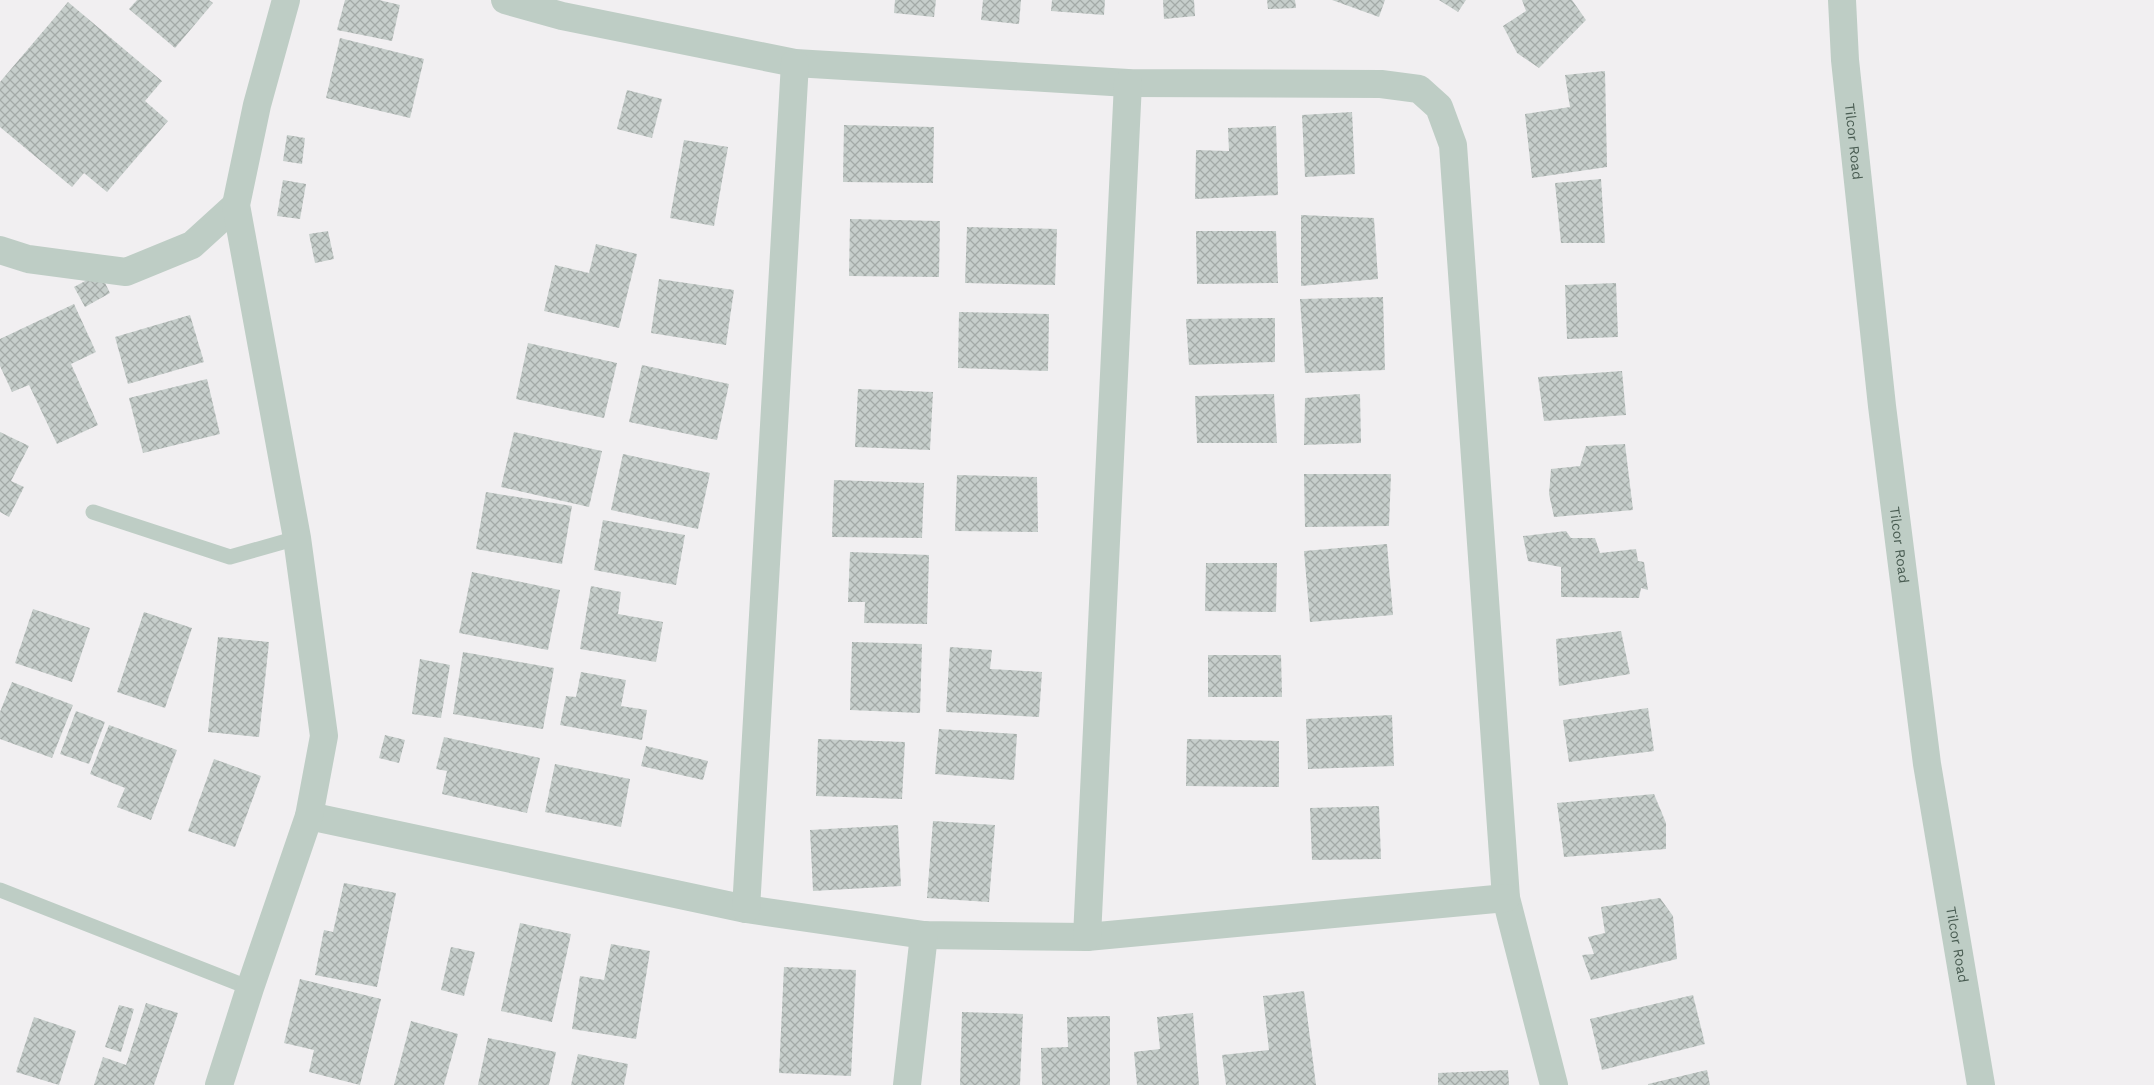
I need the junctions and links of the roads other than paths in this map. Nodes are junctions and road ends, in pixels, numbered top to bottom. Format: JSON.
{"nodes":[{"id":1,"x":286,"y":0,"type":"edge"},
{"id":2,"x":505,"y":0,"type":"edge"},
{"id":3,"x":1842,"y":0,"type":"edge"},
{"id":4,"x":795,"y":63,"type":"junction"},
{"id":5,"x":1128,"y":83,"type":"junction"},
{"id":6,"x":236,"y":205,"type":"junction"},
{"id":7,"x":0,"y":250,"type":"edge"},
{"id":8,"x":93,"y":512,"type":"dead end"},
{"id":9,"x":298,"y":538,"type":"junction"},
{"id":10,"x":309,"y":816,"type":"junction"},
{"id":11,"x":0,"y":890,"type":"edge"},
{"id":12,"x":1506,"y":898,"type":"junction"},
{"id":13,"x":746,"y":909,"type":"junction"},
{"id":14,"x":924,"y":935,"type":"junction"},
{"id":15,"x":1087,"y":937,"type":"junction"},
{"id":16,"x":250,"y":988,"type":"junction"},
{"id":17,"x":219,"y":1085,"type":"edge"},
{"id":18,"x":908,"y":1085,"type":"edge"},
{"id":19,"x":1554,"y":1085,"type":"edge"},
{"id":20,"x":1981,"y":1085,"type":"edge"}],
"edges":[{"from":1,"to":6,"type":"street"},
{"from":2,"to":4,"type":"street"},
{"from":3,"to":20,"type":"street","name":"Tilcor Road"},
{"from":4,"to":5,"type":"street"},
{"from":4,"to":13,"type":"street"},
{"from":5,"to":12,"type":"street"},
{"from":5,"to":15,"type":"street"},
{"from":6,"to":7,"type":"street"},
{"from":6,"to":9,"type":"street"},
{"from":8,"to":9,"type":"lane"},
{"from":9,"to":10,"type":"street"},
{"from":10,"to":13,"type":"street"},
{"from":10,"to":16,"type":"street"},
{"from":11,"to":16,"type":"lane"},
{"from":12,"to":15,"type":"street"},
{"from":12,"to":19,"type":"street"},
{"from":13,"to":14,"type":"street"},
{"from":14,"to":15,"type":"street"},
{"from":14,"to":18,"type":"street"},
{"from":16,"to":17,"type":"street"}]}
